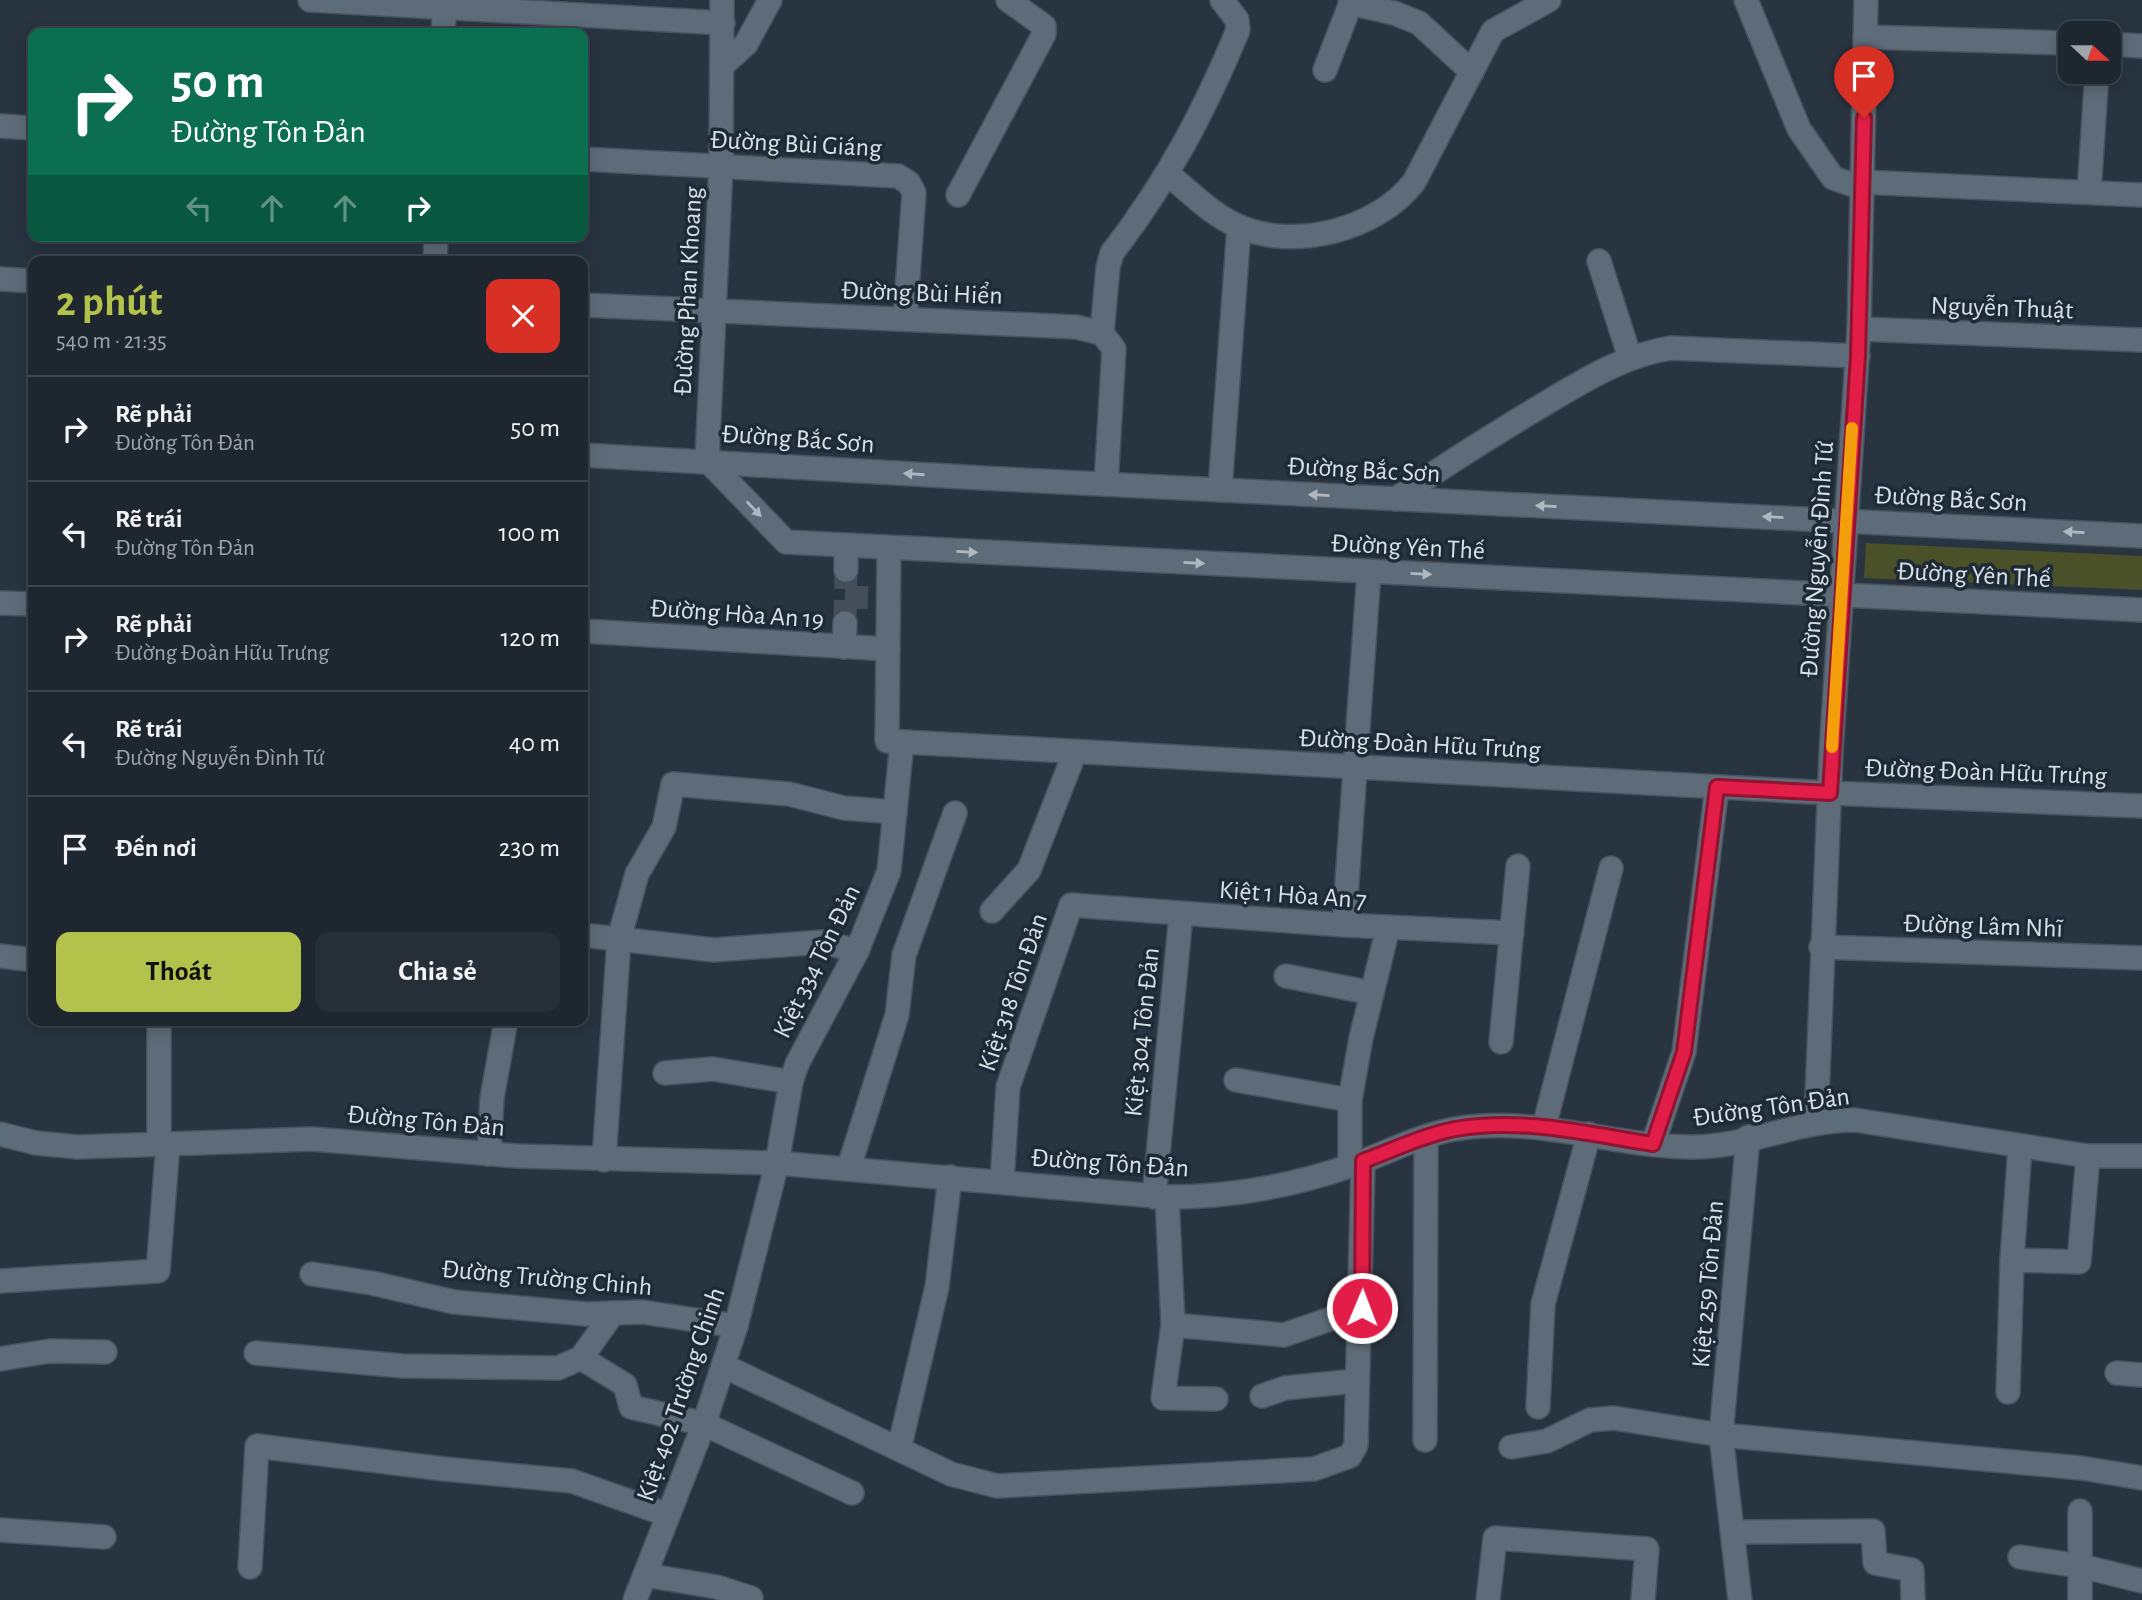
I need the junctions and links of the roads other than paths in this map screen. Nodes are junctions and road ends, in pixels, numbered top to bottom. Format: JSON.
{"nodes":[{"id":1,"x":310,"y":0,"type":"edge"},
{"id":2,"x":722,"y":0,"type":"edge"},
{"id":3,"x":770,"y":0,"type":"edge"},
{"id":4,"x":1007,"y":0,"type":"edge"},
{"id":5,"x":1222,"y":0,"type":"edge"},
{"id":6,"x":1549,"y":0,"type":"edge"},
{"id":7,"x":1746,"y":0,"type":"edge"},
{"id":8,"x":1866,"y":0,"type":"edge"},
{"id":9,"x":1351,"y":1,"type":"edge"},
{"id":10,"x":444,"y":4,"type":"edge"},
{"id":11,"x":723,"y":23,"type":"junction"},
{"id":12,"x":443,"y":28,"type":"edge"},
{"id":13,"x":1865,"y":37,"type":"junction"},
{"id":14,"x":2058,"y":43,"type":"edge"},
{"id":15,"x":2121,"y":45,"type":"edge"},
{"id":16,"x":2142,"y":46,"type":"edge"},
{"id":17,"x":724,"y":64,"type":"junction"},
{"id":18,"x":1325,"y":70,"type":"dead end"},
{"id":19,"x":1472,"y":72,"type":"junction"},
{"id":20,"x":2096,"y":84,"type":"edge"},
{"id":21,"x":0,"y":126,"type":"edge"},
{"id":22,"x":28,"y":128,"type":"edge"},
{"id":23,"x":588,"y":159,"type":"edge"},
{"id":24,"x":720,"y":167,"type":"junction"},
{"id":25,"x":1169,"y":175,"type":"junction"},
{"id":26,"x":1862,"y":185,"type":"junction"},
{"id":27,"x":2088,"y":192,"type":"junction"},
{"id":28,"x":958,"y":195,"type":"dead end"},
{"id":29,"x":2142,"y":195,"type":"edge"},
{"id":30,"x":1239,"y":227,"type":"junction"},
{"id":31,"x":1599,"y":261,"type":"dead end"},
{"id":32,"x":588,"y":305,"type":"edge"},
{"id":33,"x":714,"y":313,"type":"junction"},
{"id":34,"x":905,"y":319,"type":"junction"},
{"id":35,"x":1859,"y":329,"type":"junction"},
{"id":36,"x":1102,"y":333,"type":"junction"},
{"id":37,"x":2142,"y":340,"type":"edge"},
{"id":38,"x":1858,"y":356,"type":"junction"},
{"id":39,"x":1630,"y":358,"type":"junction"},
{"id":40,"x":588,"y":454,"type":"edge"},
{"id":41,"x":707,"y":460,"type":"junction"},
{"id":42,"x":1105,"y":484,"type":"junction"},
{"id":43,"x":1220,"y":490,"type":"junction"},
{"id":44,"x":1396,"y":499,"type":"junction"},
{"id":45,"x":1845,"y":532,"type":"junction"},
{"id":46,"x":2142,"y":536,"type":"edge"},
{"id":47,"x":846,"y":545,"type":"junction"},
{"id":48,"x":889,"y":548,"type":"junction"},
{"id":49,"x":846,"y":570,"type":"tunnel mouth"},
{"id":50,"x":1369,"y":572,"type":"junction"},
{"id":51,"x":1843,"y":587,"type":"junction"},
{"id":52,"x":0,"y":603,"type":"edge"},
{"id":53,"x":28,"y":604,"type":"edge"},
{"id":54,"x":2142,"y":610,"type":"edge"},
{"id":55,"x":845,"y":623,"type":"tunnel mouth"},
{"id":56,"x":588,"y":631,"type":"edge"},
{"id":57,"x":844,"y":647,"type":"junction"},
{"id":58,"x":888,"y":649,"type":"junction"},
{"id":59,"x":902,"y":741,"type":"junction"},
{"id":60,"x":1076,"y":752,"type":"junction"},
{"id":61,"x":1354,"y":768,"type":"junction"},
{"id":62,"x":1717,"y":787,"type":"junction"},
{"id":63,"x":1830,"y":793,"type":"junction"},
{"id":64,"x":2142,"y":806,"type":"edge"},
{"id":65,"x":895,"y":812,"type":"junction"},
{"id":66,"x":955,"y":813,"type":"dead end"},
{"id":67,"x":1518,"y":866,"type":"dead end"},
{"id":68,"x":1611,"y":869,"type":"dead end"},
{"id":69,"x":1071,"y":905,"type":"joint"},
{"id":70,"x":992,"y":911,"type":"dead end"},
{"id":71,"x":1181,"y":914,"type":"junction"},
{"id":72,"x":1344,"y":925,"type":"junction"},
{"id":73,"x":1388,"y":928,"type":"junction"},
{"id":74,"x":1512,"y":933,"type":"junction"},
{"id":75,"x":588,"y":936,"type":"edge"},
{"id":76,"x":619,"y":939,"type":"junction"},
{"id":77,"x":1821,"y":947,"type":"junction"},
{"id":78,"x":857,"y":951,"type":"junction"},
{"id":79,"x":0,"y":956,"type":"edge"},
{"id":80,"x":2142,"y":958,"type":"edge"},
{"id":81,"x":28,"y":959,"type":"edge"},
{"id":82,"x":1286,"y":976,"type":"dead end"},
{"id":83,"x":1372,"y":993,"type":"junction"},
{"id":84,"x":159,"y":1026,"type":"edge"},
{"id":85,"x":505,"y":1026,"type":"edge"},
{"id":86,"x":1502,"y":1042,"type":"dead end"},
{"id":87,"x":665,"y":1073,"type":"dead end"},
{"id":88,"x":1236,"y":1080,"type":"dead end"},
{"id":89,"x":791,"y":1082,"type":"junction"},
{"id":90,"x":1350,"y":1100,"type":"junction"},
{"id":91,"x":1816,"y":1122,"type":"junction"},
{"id":92,"x":1544,"y":1127,"type":"junction"},
{"id":93,"x":0,"y":1134,"type":"edge"},
{"id":94,"x":1589,"y":1134,"type":"junction"},
{"id":95,"x":1748,"y":1137,"type":"junction"},
{"id":96,"x":1426,"y":1138,"type":"junction"},
{"id":97,"x":164,"y":1144,"type":"junction"},
{"id":98,"x":1653,"y":1144,"type":"junction"},
{"id":99,"x":2020,"y":1147,"type":"junction"},
{"id":100,"x":489,"y":1154,"type":"junction"},
{"id":101,"x":2088,"y":1156,"type":"junction"},
{"id":102,"x":2142,"y":1156,"type":"edge"},
{"id":103,"x":604,"y":1160,"type":"junction"},
{"id":104,"x":777,"y":1163,"type":"junction"},
{"id":105,"x":1357,"y":1164,"type":"junction"},
{"id":106,"x":849,"y":1167,"type":"junction"},
{"id":107,"x":950,"y":1177,"type":"junction"},
{"id":108,"x":1002,"y":1182,"type":"junction"},
{"id":109,"x":1161,"y":1197,"type":"junction"},
{"id":110,"x":2012,"y":1260,"type":"junction"},
{"id":111,"x":312,"y":1274,"type":"dead end"},
{"id":112,"x":0,"y":1281,"type":"edge"},
{"id":113,"x":1362,"y":1308,"type":"junction"},
{"id":114,"x":613,"y":1313,"type":"junction"},
{"id":115,"x":1173,"y":1325,"type":"junction"},
{"id":116,"x":736,"y":1326,"type":"junction"},
{"id":117,"x":105,"y":1352,"type":"dead end"},
{"id":118,"x":256,"y":1353,"type":"dead end"},
{"id":119,"x":581,"y":1358,"type":"junction"},
{"id":120,"x":0,"y":1359,"type":"edge"},
{"id":121,"x":724,"y":1366,"type":"junction"},
{"id":122,"x":2117,"y":1373,"type":"dead end"},
{"id":123,"x":2142,"y":1375,"type":"edge"},
{"id":124,"x":1356,"y":1381,"type":"junction"},
{"id":125,"x":2008,"y":1392,"type":"dead end"},
{"id":126,"x":1262,"y":1396,"type":"dead end"},
{"id":127,"x":1216,"y":1399,"type":"dead end"},
{"id":128,"x":1538,"y":1407,"type":"dead end"},
{"id":129,"x":704,"y":1423,"type":"junction"},
{"id":130,"x":1721,"y":1436,"type":"junction"},
{"id":131,"x":1425,"y":1440,"type":"dead end"},
{"id":132,"x":1511,"y":1447,"type":"dead end"},
{"id":133,"x":899,"y":1449,"type":"junction"},
{"id":134,"x":2142,"y":1478,"type":"edge"},
{"id":135,"x":852,"y":1493,"type":"dead end"},
{"id":136,"x":2080,"y":1511,"type":"dead end"},
{"id":137,"x":668,"y":1515,"type":"junction"},
{"id":138,"x":0,"y":1530,"type":"edge"},
{"id":139,"x":1733,"y":1532,"type":"junction"},
{"id":140,"x":104,"y":1536,"type":"dead end"},
{"id":141,"x":2020,"y":1557,"type":"dead end"},
{"id":142,"x":2081,"y":1566,"type":"junction"},
{"id":143,"x":250,"y":1567,"type":"dead end"},
{"id":144,"x":645,"y":1575,"type":"junction"},
{"id":145,"x":2142,"y":1581,"type":"edge"},
{"id":146,"x":751,"y":1598,"type":"dead end"},
{"id":147,"x":635,"y":1600,"type":"edge"},
{"id":148,"x":1488,"y":1600,"type":"edge"},
{"id":149,"x":1643,"y":1600,"type":"edge"},
{"id":150,"x":1740,"y":1600,"type":"edge"},
{"id":151,"x":1913,"y":1600,"type":"edge"},
{"id":152,"x":2080,"y":1600,"type":"edge"}],
"edges":[{"from":1,"to":10,"type":"street"},
{"from":2,"to":11,"type":"street","name":"Đường Phan Khoang"},
{"from":3,"to":17,"type":"street"},
{"from":4,"to":28,"type":"street"},
{"from":5,"to":25,"type":"street"},
{"from":6,"to":19,"type":"street"},
{"from":7,"to":26,"type":"street"},
{"from":8,"to":13,"type":"street","name":"Đường Nguyễn Đình Tứ"},
{"from":9,"to":18,"type":"street"},
{"from":9,"to":19,"type":"street"},
{"from":10,"to":11,"type":"street"},
{"from":10,"to":12,"type":"street"},
{"from":11,"to":17,"type":"street","name":"Đường Phan Khoang"},
{"from":13,"to":14,"type":"street"},
{"from":13,"to":26,"type":"street","name":"Đường Nguyễn Đình Tứ"},
{"from":15,"to":16,"type":"street"},
{"from":17,"to":24,"type":"street","name":"Đường Phan Khoang"},
{"from":19,"to":30,"type":"street"},
{"from":20,"to":27,"type":"street"},
{"from":21,"to":22,"type":"street"},
{"from":23,"to":24,"type":"street","name":"Đường Bùi Giáng"},
{"from":24,"to":33,"type":"street","name":"Đường Phan Khoang"},
{"from":24,"to":34,"type":"street","name":"Đường Bùi Giáng"},
{"from":25,"to":30,"type":"street"},
{"from":25,"to":36,"type":"street"},
{"from":26,"to":27,"type":"street"},
{"from":26,"to":35,"type":"street","name":"Đường Nguyễn Đình Tứ"},
{"from":27,"to":29,"type":"street"},
{"from":30,"to":43,"type":"street"},
{"from":31,"to":39,"type":"street"},
{"from":32,"to":33,"type":"street","name":"Đường Bùi Hiển"},
{"from":33,"to":34,"type":"street","name":"Đường Bùi Hiển"},
{"from":33,"to":41,"type":"street","name":"Đường Phan Khoang"},
{"from":34,"to":36,"type":"street","name":"Đường Bùi Hiển"},
{"from":35,"to":37,"type":"street","name":"Nguyễn Thuật"},
{"from":35,"to":38,"type":"street","name":"Đường Nguyễn Đình Tứ"},
{"from":36,"to":42,"type":"street"},
{"from":38,"to":39,"type":"street"},
{"from":38,"to":45,"type":"street","name":"Đường Nguyễn Đình Tứ"},
{"from":39,"to":44,"type":"street"},
{"from":40,"to":41,"type":"street","name":"Đường Bắc Sơn"},
{"from":42,"to":41,"type":"street","name":"Đường Bắc Sơn","one_way":true},
{"from":41,"to":47,"type":"street","name":"Đường Yên Thế","one_way":true},
{"from":42,"to":43,"type":"street","name":"Đường Bắc Sơn"},
{"from":44,"to":43,"type":"street","name":"Đường Bắc Sơn","one_way":true},
{"from":45,"to":44,"type":"street","name":"Đường Bắc Sơn","one_way":true},
{"from":46,"to":45,"type":"street","name":"Đường Bắc Sơn","one_way":true},
{"from":45,"to":51,"type":"street","name":"Đường Nguyễn Đình Tứ"},
{"from":47,"to":48,"type":"street","name":"Đường Yên Thế"},
{"from":47,"to":49,"type":"street"},
{"from":48,"to":50,"type":"street","name":"Đường Yên Thế","one_way":true},
{"from":48,"to":58,"type":"street"},
{"from":50,"to":51,"type":"street","name":"Đường Yên Thế","one_way":true},
{"from":50,"to":61,"type":"street"},
{"from":51,"to":54,"type":"street","name":"Đường Yên Thế"},
{"from":51,"to":63,"type":"street","name":"Đường Nguyễn Đình Tứ"},
{"from":52,"to":53,"type":"street"},
{"from":55,"to":57,"type":"street"},
{"from":56,"to":57,"type":"street","name":"Đường Hòa An 19"},
{"from":57,"to":58,"type":"street","name":"Đường Hòa An 19"},
{"from":58,"to":59,"type":"street"},
{"from":59,"to":60,"type":"street","name":"Đường Đoàn Hữu Trưng"},
{"from":59,"to":65,"type":"street","name":"Kiệt 334 Tôn Đản"},
{"from":60,"to":61,"type":"street","name":"Đường Đoàn Hữu Trưng"},
{"from":60,"to":70,"type":"street"},
{"from":61,"to":62,"type":"street","name":"Đường Đoàn Hữu Trưng"},
{"from":61,"to":72,"type":"street"},
{"from":62,"to":63,"type":"street","name":"Đường Đoàn Hữu Trưng"},
{"from":62,"to":98,"type":"street","name":"Đường Tôn Đản"},
{"from":63,"to":64,"type":"street","name":"Đường Đoàn Hữu Trưng"},
{"from":63,"to":77,"type":"street","name":"Đường Nguyễn Đình Tứ"},
{"from":65,"to":76,"type":"street"},
{"from":65,"to":78,"type":"street","name":"Kiệt 334 Tôn Đản"},
{"from":66,"to":106,"type":"street"},
{"from":67,"to":74,"type":"street"},
{"from":68,"to":92,"type":"street"},
{"from":69,"to":71,"type":"street","name":"Kiệt 1 Hòa An 7"},
{"from":69,"to":108,"type":"street","name":"Kiệt 318 Tôn Đản"},
{"from":71,"to":72,"type":"street","name":"Kiệt 1 Hòa An 7"},
{"from":71,"to":109,"type":"street","name":"Kiệt 304 Tôn Đản"},
{"from":72,"to":73,"type":"street","name":"Kiệt 1 Hòa An 7"},
{"from":73,"to":74,"type":"street","name":"Kiệt 1 Hòa An 7"},
{"from":73,"to":83,"type":"street"},
{"from":74,"to":86,"type":"street"},
{"from":75,"to":76,"type":"street"},
{"from":76,"to":78,"type":"street"},
{"from":76,"to":103,"type":"street"},
{"from":77,"to":80,"type":"street","name":"Đường Lâm Nhĩ"},
{"from":77,"to":91,"type":"street","name":"Đường Nguyễn Đình Tứ"},
{"from":78,"to":89,"type":"street","name":"Kiệt 334 Tôn Đản"},
{"from":79,"to":81,"type":"street"},
{"from":82,"to":83,"type":"street"},
{"from":83,"to":90,"type":"street"},
{"from":84,"to":97,"type":"street"},
{"from":85,"to":100,"type":"street"},
{"from":87,"to":89,"type":"street"},
{"from":88,"to":90,"type":"street"},
{"from":89,"to":104,"type":"street","name":"Kiệt 334 Tôn Đản"},
{"from":90,"to":105,"type":"street"},
{"from":91,"to":95,"type":"street","name":"Đường Tôn Đản"},
{"from":91,"to":99,"type":"street","name":"Đường Tôn Đản"},
{"from":92,"to":94,"type":"street","name":"Đường Tôn Đản"},
{"from":92,"to":96,"type":"street","name":"Đường Tôn Đản"},
{"from":93,"to":97,"type":"street","name":"Đường Tôn Đản"},
{"from":94,"to":98,"type":"street","name":"Đường Tôn Đản"},
{"from":94,"to":128,"type":"street"},
{"from":95,"to":98,"type":"street","name":"Đường Tôn Đản"},
{"from":95,"to":130,"type":"street","name":"Kiệt 259 Tôn Đản"},
{"from":96,"to":105,"type":"street","name":"Đường Tôn Đản"},
{"from":96,"to":131,"type":"street"},
{"from":97,"to":100,"type":"street","name":"Đường Tôn Đản"},
{"from":97,"to":112,"type":"street"},
{"from":99,"to":101,"type":"street","name":"Đường Tôn Đản"},
{"from":99,"to":110,"type":"street"},
{"from":100,"to":103,"type":"street","name":"Đường Tôn Đản"},
{"from":101,"to":102,"type":"street","name":"Đường Tôn Đản"},
{"from":101,"to":110,"type":"street"},
{"from":103,"to":104,"type":"street","name":"Đường Tôn Đản"},
{"from":104,"to":106,"type":"street","name":"Đường Tôn Đản"},
{"from":104,"to":116,"type":"street","name":"Kiệt 402 Trường Chinh"},
{"from":105,"to":109,"type":"street","name":"Đường Tôn Đản"},
{"from":105,"to":113,"type":"street"},
{"from":106,"to":107,"type":"street","name":"Đường Tôn Đản"},
{"from":107,"to":108,"type":"street","name":"Đường Tôn Đản"},
{"from":107,"to":133,"type":"street"},
{"from":108,"to":109,"type":"street","name":"Đường Tôn Đản"},
{"from":109,"to":115,"type":"street","name":"Kiệt 304 Tôn Đản"},
{"from":110,"to":125,"type":"street"},
{"from":111,"to":114,"type":"street","name":"Đường Trường Chinh"},
{"from":113,"to":115,"type":"street"},
{"from":113,"to":124,"type":"street"},
{"from":114,"to":116,"type":"street","name":"Đường Trường Chinh"},
{"from":114,"to":119,"type":"street"},
{"from":115,"to":127,"type":"street","name":"Kiệt 304 Tôn Đản"},
{"from":116,"to":121,"type":"street","name":"Kiệt 402 Trường Chinh"},
{"from":117,"to":120,"type":"street"},
{"from":118,"to":119,"type":"street"},
{"from":119,"to":129,"type":"street"},
{"from":121,"to":129,"type":"street","name":"Kiệt 402 Trường Chinh"},
{"from":121,"to":133,"type":"street"},
{"from":122,"to":123,"type":"street"},
{"from":124,"to":126,"type":"street"},
{"from":124,"to":133,"type":"street"},
{"from":129,"to":135,"type":"street"},
{"from":129,"to":137,"type":"street","name":"Kiệt 402 Trường Chinh"},
{"from":130,"to":132,"type":"street"},
{"from":130,"to":134,"type":"street"},
{"from":130,"to":139,"type":"street","name":"Kiệt 259 Tôn Đản"},
{"from":136,"to":142,"type":"street"},
{"from":137,"to":143,"type":"street"},
{"from":137,"to":144,"type":"street","name":"Kiệt 402 Trường Chinh"},
{"from":138,"to":140,"type":"street"},
{"from":139,"to":150,"type":"street","name":"Kiệt 259 Tôn Đản"},
{"from":139,"to":151,"type":"street"},
{"from":141,"to":142,"type":"street"},
{"from":142,"to":145,"type":"street"},
{"from":142,"to":152,"type":"street"},
{"from":144,"to":146,"type":"street"},
{"from":144,"to":147,"type":"street","name":"Kiệt 402 Trường Chinh"},
{"from":148,"to":149,"type":"street"}]}
